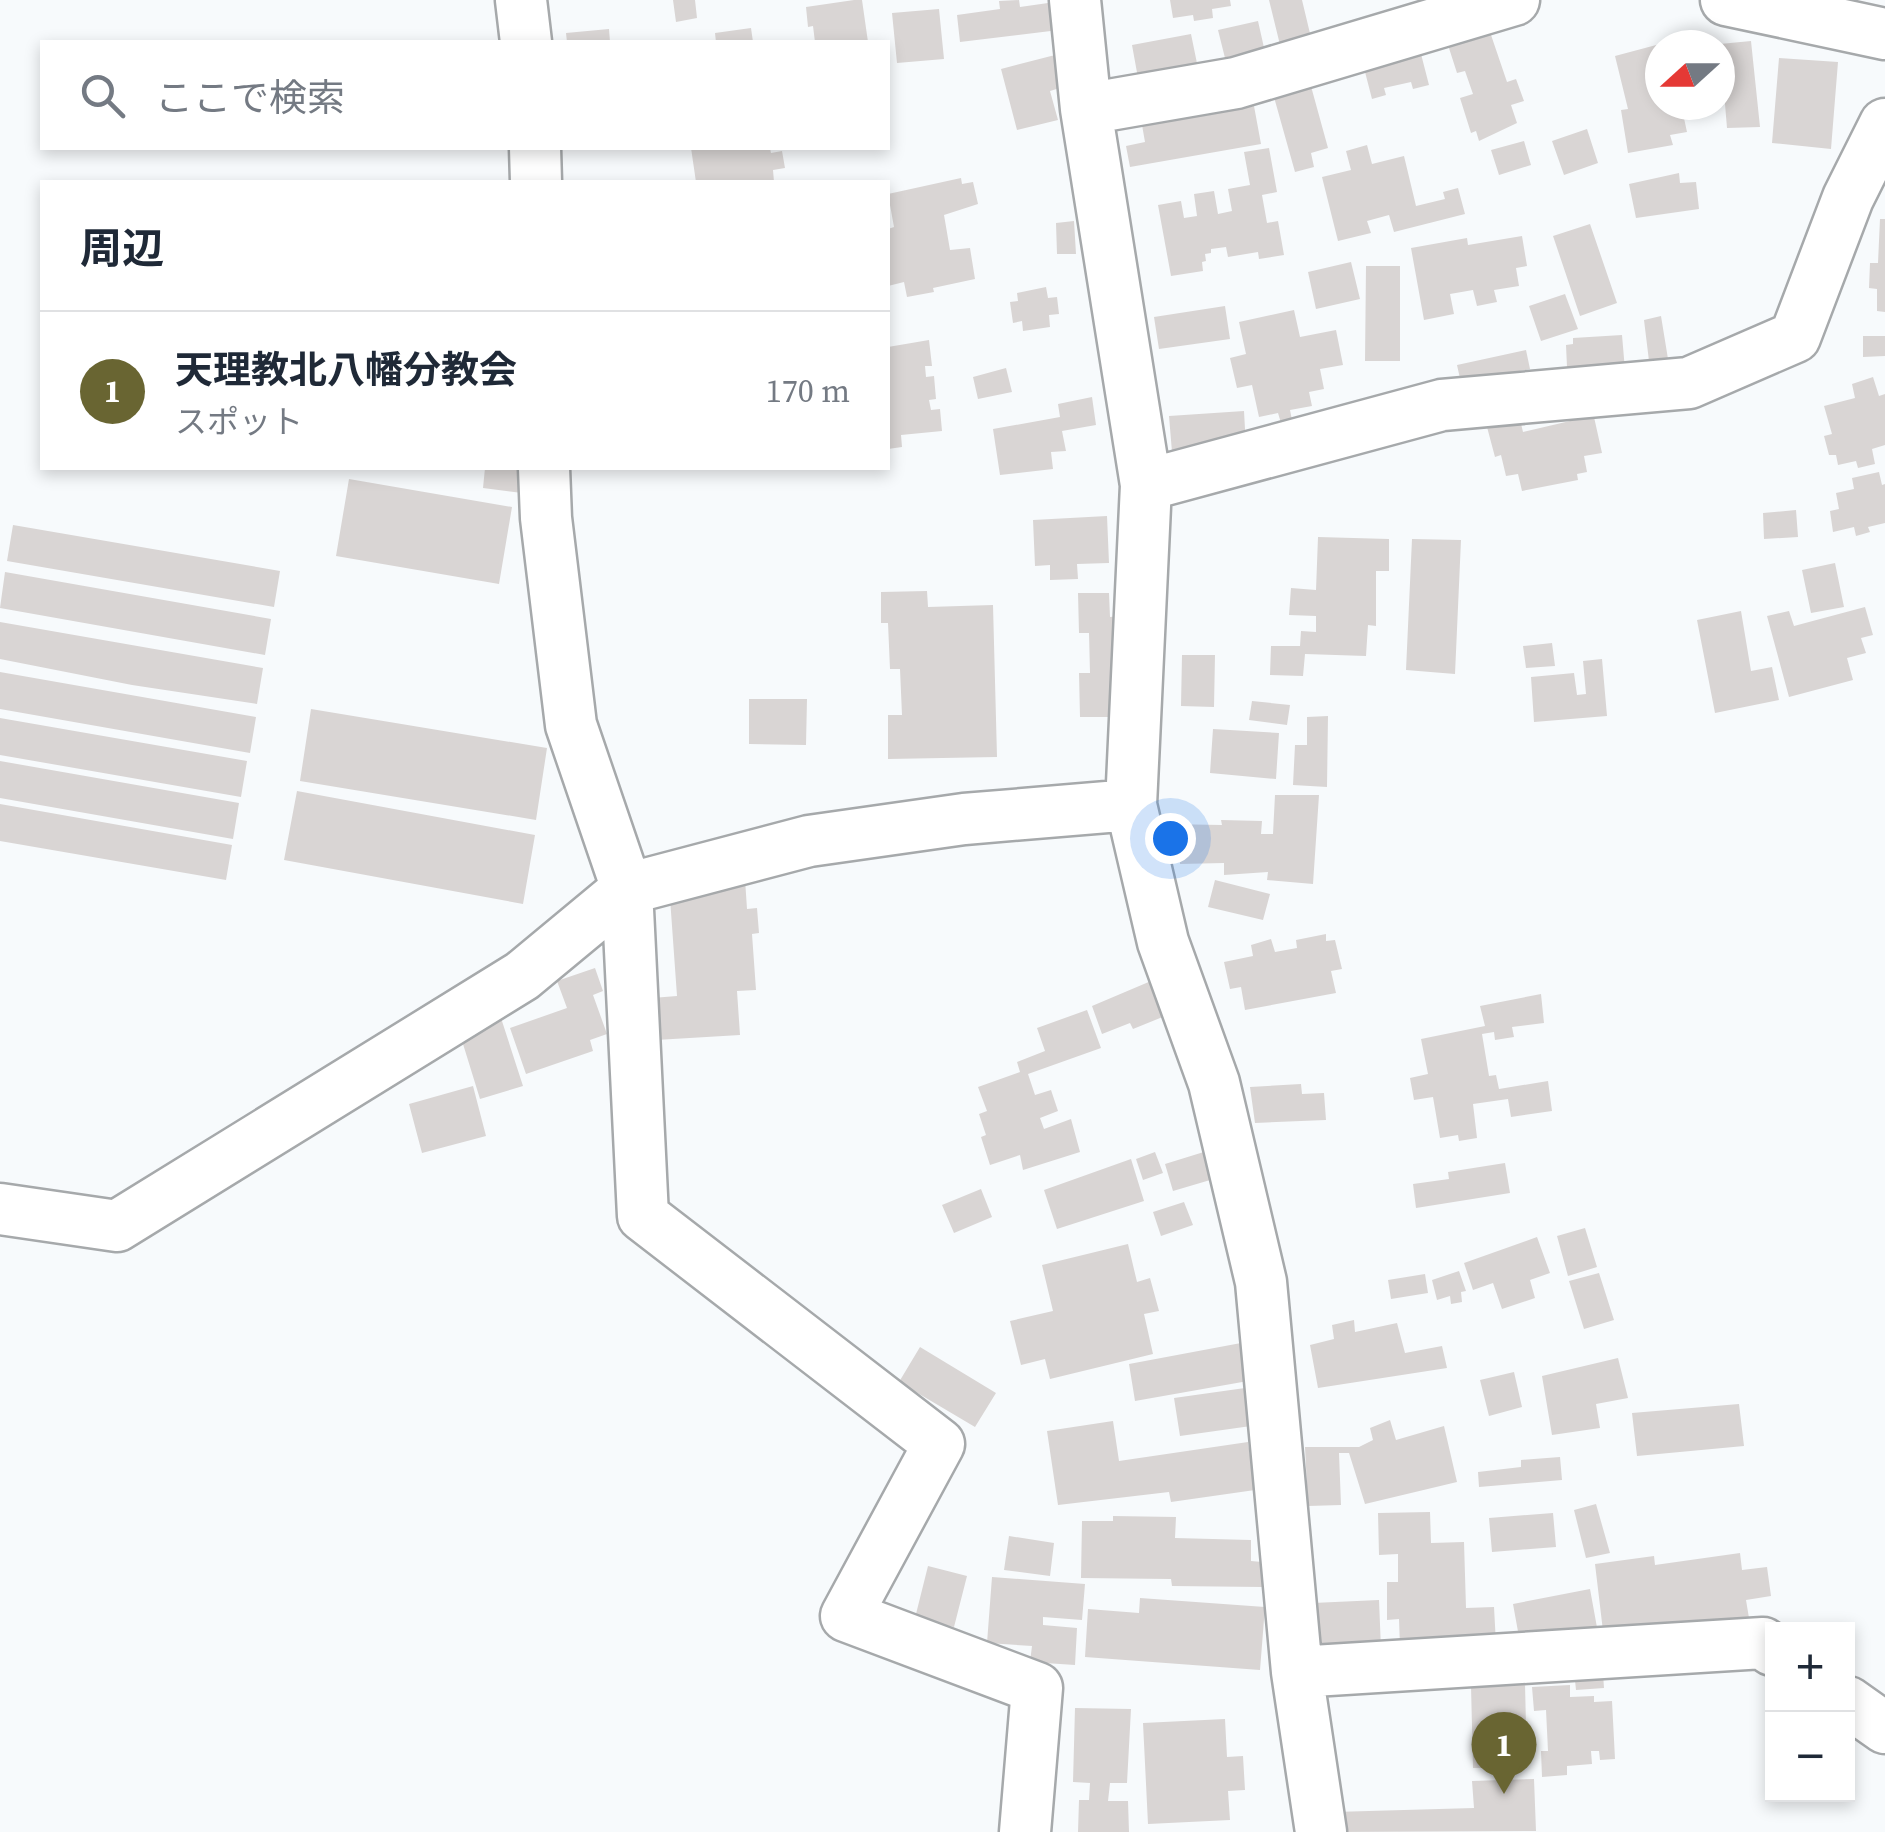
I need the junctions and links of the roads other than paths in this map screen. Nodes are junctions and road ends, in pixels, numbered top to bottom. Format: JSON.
{"nodes":[{"id":1,"x":520,"y":0,"type":"edge"},
{"id":2,"x":1075,"y":0,"type":"edge"},
{"id":3,"x":1514,"y":0,"type":"edge"},
{"id":4,"x":1726,"y":0,"type":"edge"},
{"id":5,"x":1885,"y":34,"type":"edge"},
{"id":6,"x":526,"y":40,"type":"edge"},
{"id":7,"x":1086,"y":109,"type":"junction"},
{"id":8,"x":1885,"y":124,"type":"edge"},
{"id":9,"x":534,"y":150,"type":"edge"},
{"id":10,"x":536,"y":180,"type":"edge"},
{"id":11,"x":544,"y":470,"type":"edge"},
{"id":12,"x":1146,"y":485,"type":"junction"},
{"id":13,"x":1130,"y":805,"type":"junction"},
{"id":14,"x":627,"y":889,"type":"junction"},
{"id":15,"x":0,"y":1209,"type":"edge"},
{"id":16,"x":1765,"y":1645,"type":"edge"},
{"id":17,"x":1298,"y":1672,"type":"junction"},
{"id":18,"x":1855,"y":1707,"type":"edge"},
{"id":19,"x":1885,"y":1728,"type":"edge"},
{"id":20,"x":1025,"y":1832,"type":"edge"},
{"id":21,"x":1320,"y":1832,"type":"edge"}],
"edges":[{"from":1,"to":6,"type":"street"},
{"from":2,"to":7,"type":"street"},
{"from":3,"to":7,"type":"street"},
{"from":4,"to":5,"type":"street"},
{"from":7,"to":12,"type":"street"},
{"from":8,"to":12,"type":"street"},
{"from":9,"to":10,"type":"street"},
{"from":11,"to":14,"type":"street"},
{"from":12,"to":13,"type":"street"},
{"from":13,"to":14,"type":"street"},
{"from":13,"to":17,"type":"street"},
{"from":14,"to":15,"type":"street"},
{"from":14,"to":20,"type":"street"},
{"from":16,"to":17,"type":"street"},
{"from":17,"to":21,"type":"street"},
{"from":18,"to":19,"type":"street"}]}
